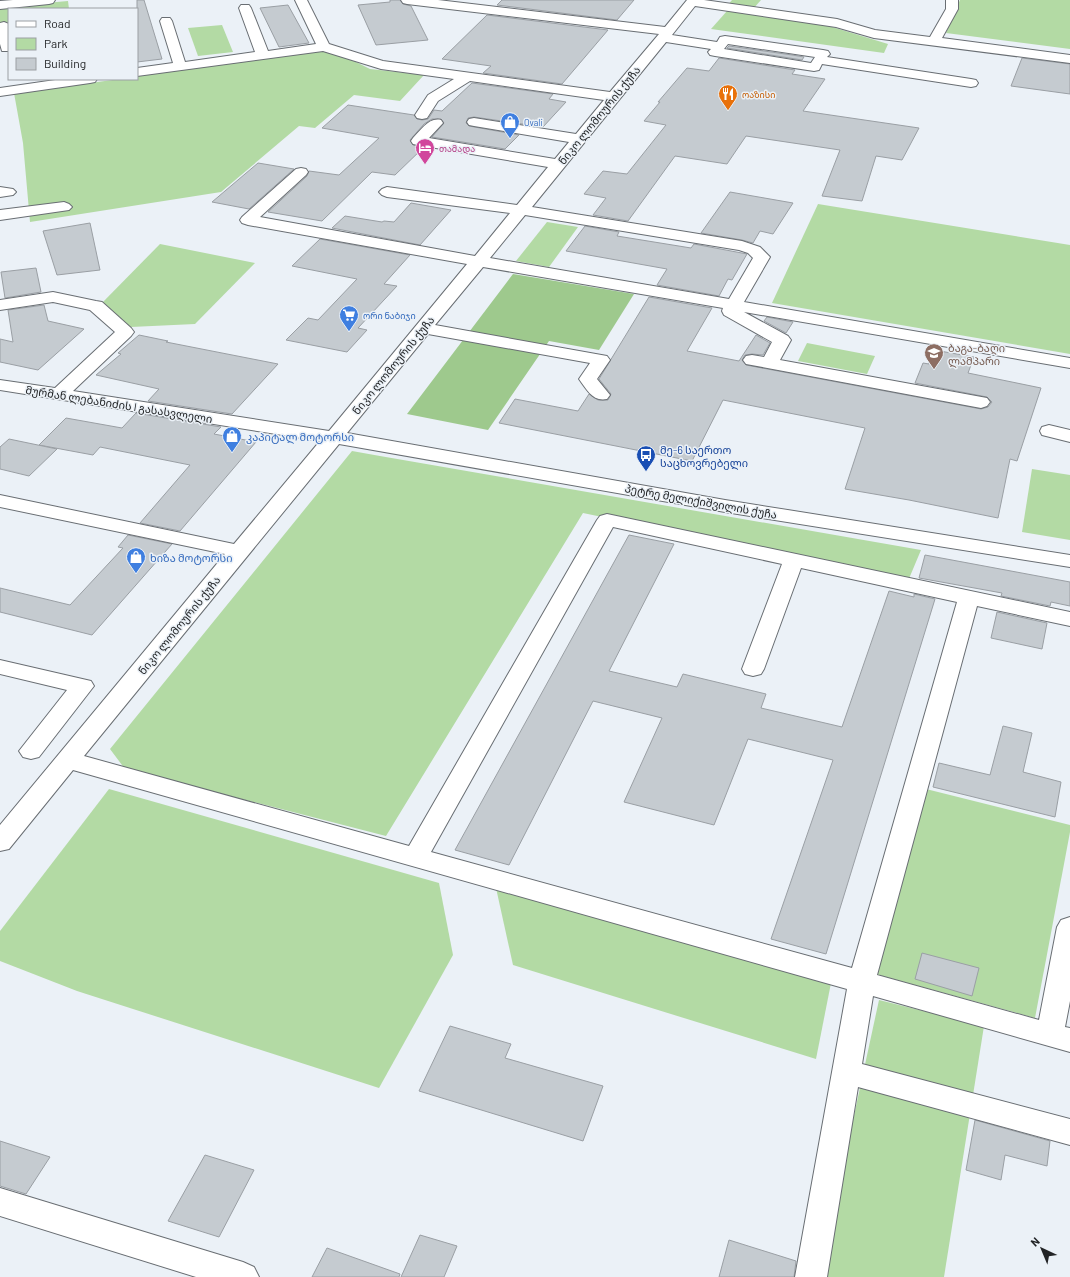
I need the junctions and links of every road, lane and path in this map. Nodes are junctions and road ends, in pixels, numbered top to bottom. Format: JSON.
{"nodes":[{"id":1,"x":49,"y":0,"type":"edge"},
{"id":2,"x":301,"y":0,"type":"edge"},
{"id":3,"x":408,"y":0,"type":"edge"},
{"id":4,"x":952,"y":0,"type":"edge"},
{"id":5,"x":693,"y":1,"type":"edge"},
{"id":6,"x":0,"y":5,"type":"edge"},
{"id":7,"x":245,"y":8,"type":"dead end"},
{"id":8,"x":166,"y":21,"type":"dead end"},
{"id":9,"x":0,"y":27,"type":"edge"},
{"id":10,"x":665,"y":35,"type":"junction"},
{"id":11,"x":934,"y":41,"type":"junction"},
{"id":12,"x":324,"y":47,"type":"junction"},
{"id":13,"x":7,"y":48,"type":"dead end"},
{"id":14,"x":263,"y":55,"type":"junction"},
{"id":15,"x":1070,"y":59,"type":"edge"},
{"id":16,"x":180,"y":66,"type":"junction"},
{"id":17,"x":138,"y":72,"type":"edge"},
{"id":18,"x":467,"y":77,"type":"junction"},
{"id":19,"x":83,"y":80,"type":"edge"},
{"id":20,"x":970,"y":83,"type":"dead end"},
{"id":21,"x":0,"y":92,"type":"edge"},
{"id":22,"x":614,"y":97,"type":"junction"},
{"id":23,"x":422,"y":115,"type":"dead end"},
{"id":24,"x":474,"y":122,"type":"dead end"},
{"id":25,"x":436,"y":123,"type":"dead end"},
{"id":26,"x":579,"y":139,"type":"junction"},
{"id":27,"x":533,"y":146,"type":"junction"},
{"id":28,"x":558,"y":164,"type":"junction"},
{"id":29,"x":301,"y":172,"type":"dead end"},
{"id":30,"x":387,"y":192,"type":"dead end"},
{"id":31,"x":64,"y":207,"type":"dead end"},
{"id":32,"x":521,"y":210,"type":"junction"},
{"id":33,"x":0,"y":215,"type":"edge"},
{"id":34,"x":478,"y":261,"type":"junction"},
{"id":35,"x":0,"y":305,"type":"edge"},
{"id":36,"x":733,"y":305,"type":"junction"},
{"id":37,"x":423,"y":328,"type":"junction"},
{"id":38,"x":752,"y":360,"type":"dead end"},
{"id":39,"x":770,"y":363,"type":"junction"},
{"id":40,"x":1070,"y":363,"type":"edge"},
{"id":41,"x":0,"y":385,"type":"edge"},
{"id":42,"x":59,"y":394,"type":"junction"},
{"id":43,"x":601,"y":395,"type":"dead end"},
{"id":44,"x":981,"y":402,"type":"dead end"},
{"id":45,"x":1049,"y":431,"type":"dead end"},
{"id":46,"x":1070,"y":436,"type":"edge"},
{"id":47,"x":334,"y":438,"type":"junction"},
{"id":48,"x":0,"y":501,"type":"edge"},
{"id":49,"x":239,"y":551,"type":"junction"},
{"id":50,"x":794,"y":560,"type":"junction"},
{"id":51,"x":1070,"y":561,"type":"edge"},
{"id":52,"x":969,"y":597,"type":"junction"},
{"id":53,"x":1070,"y":619,"type":"edge"},
{"id":54,"x":0,"y":666,"type":"edge"},
{"id":55,"x":753,"y":669,"type":"dead end"},
{"id":56,"x":63,"y":711,"type":"junction"},
{"id":57,"x":100,"y":721,"type":"junction"},
{"id":58,"x":31,"y":751,"type":"dead end"},
{"id":59,"x":67,"y":760,"type":"junction"},
{"id":60,"x":0,"y":842,"type":"edge"},
{"id":61,"x":415,"y":857,"type":"junction"},
{"id":62,"x":1070,"y":928,"type":"edge"},
{"id":63,"x":862,"y":982,"type":"junction"},
{"id":64,"x":1060,"y":1037,"type":"edge"},
{"id":65,"x":847,"y":1072,"type":"junction"},
{"id":66,"x":1070,"y":1132,"type":"edge"},
{"id":67,"x":0,"y":1202,"type":"edge"},
{"id":68,"x":243,"y":1277,"type":"edge"},
{"id":69,"x":811,"y":1277,"type":"edge"}],
"edges":[{"from":1,"to":6,"type":"street"},
{"from":2,"to":12,"type":"street"},
{"from":3,"to":10,"type":"street"},
{"from":4,"to":11,"type":"street"},
{"from":5,"to":10,"type":"street","name":"ნიკო ლომოურის ქუჩა"},
{"from":5,"to":11,"type":"street"},
{"from":7,"to":14,"type":"street"},
{"from":8,"to":16,"type":"street"},
{"from":9,"to":13,"type":"street"},
{"from":10,"to":20,"type":"street"},
{"from":10,"to":22,"type":"street","name":"ნიკო ლომოურის ქუჩა"},
{"from":11,"to":15,"type":"street"},
{"from":12,"to":14,"type":"street"},
{"from":12,"to":18,"type":"street"},
{"from":14,"to":16,"type":"street"},
{"from":16,"to":17,"type":"street"},
{"from":18,"to":22,"type":"street"},
{"from":18,"to":23,"type":"street"},
{"from":19,"to":21,"type":"street"},
{"from":22,"to":26,"type":"street","name":"ნიკო ლომოურის ქუჩა"},
{"from":24,"to":27,"type":"street"},
{"from":25,"to":27,"type":"street"},
{"from":26,"to":27,"type":"street"},
{"from":26,"to":28,"type":"street","name":"ნიკო ლომოურის ქუჩა"},
{"from":27,"to":28,"type":"street"},
{"from":28,"to":32,"type":"street","name":"ნიკო ლომოურის ქუჩა"},
{"from":29,"to":34,"type":"street"},
{"from":30,"to":32,"type":"street"},
{"from":31,"to":33,"type":"street"},
{"from":32,"to":34,"type":"street","name":"ნიკო ლომოურის ქუჩა"},
{"from":32,"to":36,"type":"street"},
{"from":34,"to":36,"type":"street"},
{"from":34,"to":37,"type":"street","name":"ნიკო ლომოურის ქუჩა"},
{"from":35,"to":42,"type":"street"},
{"from":36,"to":39,"type":"street"},
{"from":36,"to":40,"type":"street"},
{"from":37,"to":43,"type":"street"},
{"from":37,"to":47,"type":"street","name":"ნიკო ლომოურის ქუჩა"},
{"from":38,"to":39,"type":"street"},
{"from":39,"to":44,"type":"street"},
{"from":41,"to":42,"type":"street","name":"მურმან ლებანიძის I გასასვლელი"},
{"from":42,"to":47,"type":"street","name":"მურმან ლებანიძის I გასასვლელი"},
{"from":45,"to":46,"type":"street"},
{"from":47,"to":49,"type":"street","name":"ნიკო ლომოურის ქუჩა"},
{"from":47,"to":51,"type":"street","name":"პეტრე მელიქიშვილის ქუჩა"},
{"from":48,"to":49,"type":"street"},
{"from":49,"to":57,"type":"street","name":"ნიკო ლომოურის ქუჩა"},
{"from":50,"to":52,"type":"street"},
{"from":50,"to":55,"type":"street"},
{"from":50,"to":61,"type":"street"},
{"from":52,"to":53,"type":"street"},
{"from":52,"to":63,"type":"street"},
{"from":54,"to":56,"type":"street"},
{"from":56,"to":57,"type":"street"},
{"from":56,"to":58,"type":"street"},
{"from":57,"to":59,"type":"street","name":"ნიკო ლომოურის ქუჩა"},
{"from":59,"to":60,"type":"street","name":"ნიკო ლომოურის ქუჩა"},
{"from":59,"to":61,"type":"street"},
{"from":61,"to":63,"type":"street"},
{"from":62,"to":64,"type":"street"},
{"from":63,"to":64,"type":"street"},
{"from":63,"to":65,"type":"street"},
{"from":65,"to":66,"type":"street"},
{"from":65,"to":69,"type":"street"},
{"from":67,"to":68,"type":"street"}]}
